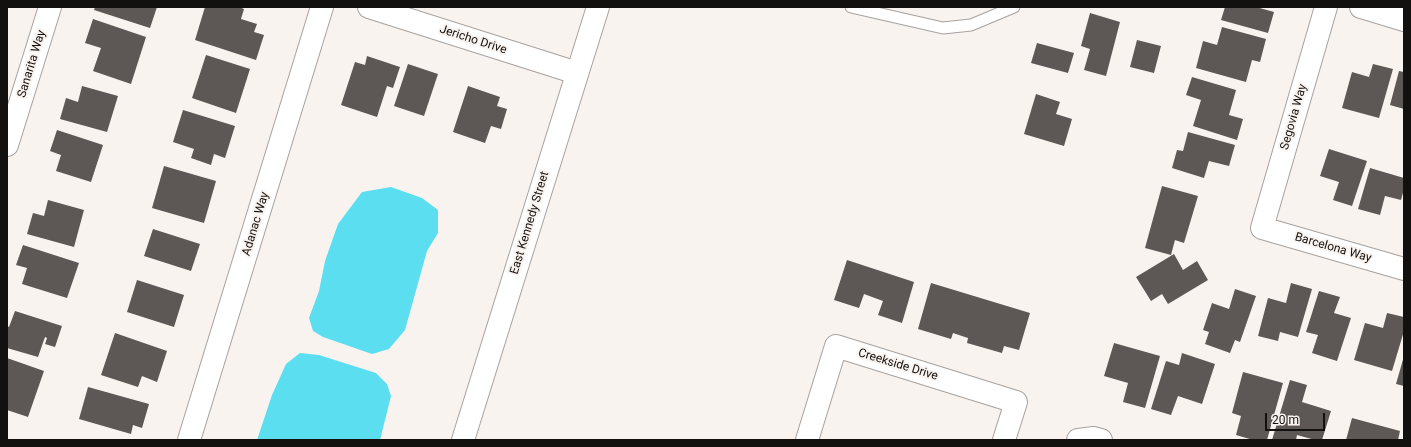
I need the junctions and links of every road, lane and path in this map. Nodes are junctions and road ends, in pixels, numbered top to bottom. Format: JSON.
{"nodes":[{"id":1,"x":50,"y":7,"type":"edge"},
{"id":2,"x":322,"y":7,"type":"edge"},
{"id":3,"x":369,"y":7,"type":"edge"},
{"id":4,"x":598,"y":7,"type":"edge"},
{"id":5,"x":851,"y":7,"type":"edge"},
{"id":6,"x":1014,"y":7,"type":"edge"},
{"id":7,"x":1326,"y":7,"type":"edge"},
{"id":8,"x":1361,"y":7,"type":"edge"},
{"id":9,"x":1404,"y":20,"type":"edge"},
{"id":10,"x":577,"y":73,"type":"junction"},
{"id":11,"x":7,"y":145,"type":"edge"},
{"id":12,"x":1262,"y":228,"type":"joint"},
{"id":13,"x":1404,"y":269,"type":"edge"},
{"id":14,"x":189,"y":440,"type":"edge"},
{"id":15,"x":463,"y":440,"type":"edge"},
{"id":16,"x":808,"y":440,"type":"edge"},
{"id":17,"x":1004,"y":440,"type":"edge"},
{"id":18,"x":1078,"y":440,"type":"edge"},
{"id":19,"x":1100,"y":440,"type":"edge"}],
"edges":[{"from":1,"to":11,"type":"street","name":"Sanarita Way"},
{"from":2,"to":14,"type":"street","name":"Adanac Way"},
{"from":3,"to":10,"type":"street","name":"Jericho Drive"},
{"from":4,"to":10,"type":"street","name":"East Kennedy Street"},
{"from":5,"to":6,"type":"lane"},
{"from":7,"to":12,"type":"street","name":"Segovia Way"},
{"from":8,"to":9,"type":"street"},
{"from":10,"to":15,"type":"street","name":"East Kennedy Street"},
{"from":12,"to":13,"type":"street","name":"Barcelona Way"},
{"from":16,"to":17,"type":"street","name":"Creekside Drive"},
{"from":18,"to":19,"type":"street"}]}
